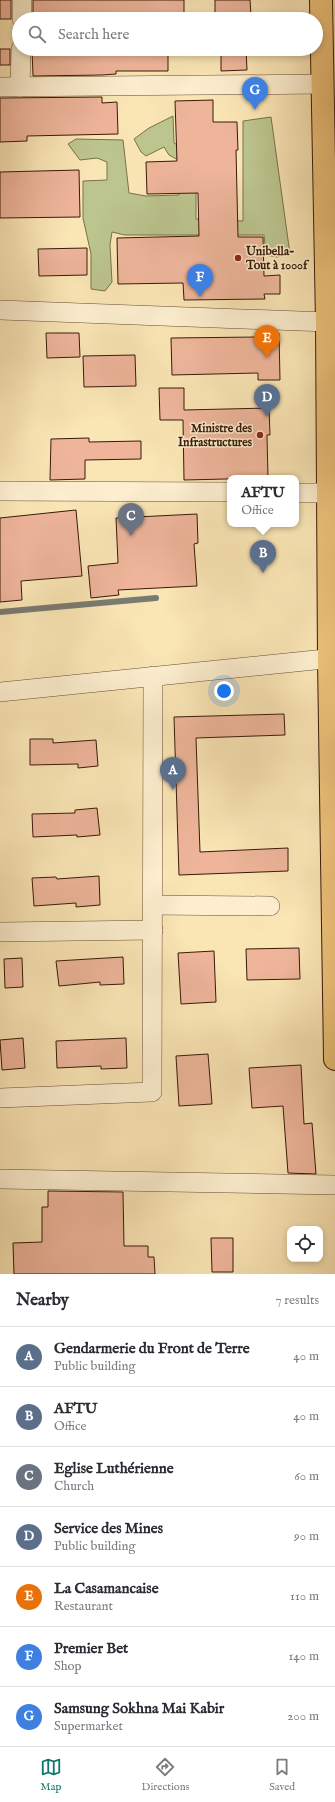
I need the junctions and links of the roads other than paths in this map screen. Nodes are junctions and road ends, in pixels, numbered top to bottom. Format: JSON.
{"nodes":[{"id":1,"x":22,"y":0,"type":"edge"},
{"id":2,"x":321,"y":0,"type":"edge"},
{"id":3,"x":22,"y":12,"type":"edge"},
{"id":4,"x":321,"y":12,"type":"edge"},
{"id":5,"x":21,"y":56,"type":"edge"},
{"id":6,"x":322,"y":56,"type":"edge"},
{"id":7,"x":323,"y":84,"type":"junction"},
{"id":8,"x":0,"y":87,"type":"edge"},
{"id":9,"x":20,"y":87,"type":"junction"},
{"id":10,"x":0,"y":310,"type":"edge"},
{"id":11,"x":327,"y":322,"type":"junction"},
{"id":12,"x":0,"y":491,"type":"edge"},
{"id":13,"x":227,"y":492,"type":"edge"},
{"id":14,"x":299,"y":492,"type":"edge"},
{"id":15,"x":328,"y":493,"type":"junction"},
{"id":16,"x":332,"y":659,"type":"edge"},
{"id":17,"x":153,"y":676,"type":"junction"},
{"id":18,"x":0,"y":692,"type":"edge"},
{"id":19,"x":153,"y":906,"type":"junction"},
{"id":20,"x":270,"y":906,"type":"dead end"},
{"id":21,"x":153,"y":930,"type":"junction"},
{"id":22,"x":0,"y":932,"type":"edge"},
{"id":23,"x":335,"y":1060,"type":"edge"},
{"id":24,"x":0,"y":1098,"type":"edge"},
{"id":25,"x":0,"y":1180,"type":"edge"},
{"id":26,"x":335,"y":1185,"type":"edge"}],
"edges":[{"from":1,"to":3,"type":"street"},
{"from":2,"to":4,"type":"main road"},
{"from":5,"to":9,"type":"street"},
{"from":6,"to":7,"type":"main road"},
{"from":7,"to":9,"type":"street"},
{"from":7,"to":11,"type":"main road"},
{"from":8,"to":9,"type":"street"},
{"from":10,"to":11,"type":"street"},
{"from":11,"to":15,"type":"main road"},
{"from":12,"to":13,"type":"street"},
{"from":14,"to":15,"type":"street"},
{"from":15,"to":16,"type":"main road"},
{"from":16,"to":17,"type":"street"},
{"from":16,"to":23,"type":"main road"},
{"from":17,"to":18,"type":"street"},
{"from":17,"to":19,"type":"street"},
{"from":19,"to":20,"type":"street"},
{"from":19,"to":21,"type":"street"},
{"from":21,"to":22,"type":"street"},
{"from":21,"to":24,"type":"street"},
{"from":25,"to":26,"type":"street"}]}
